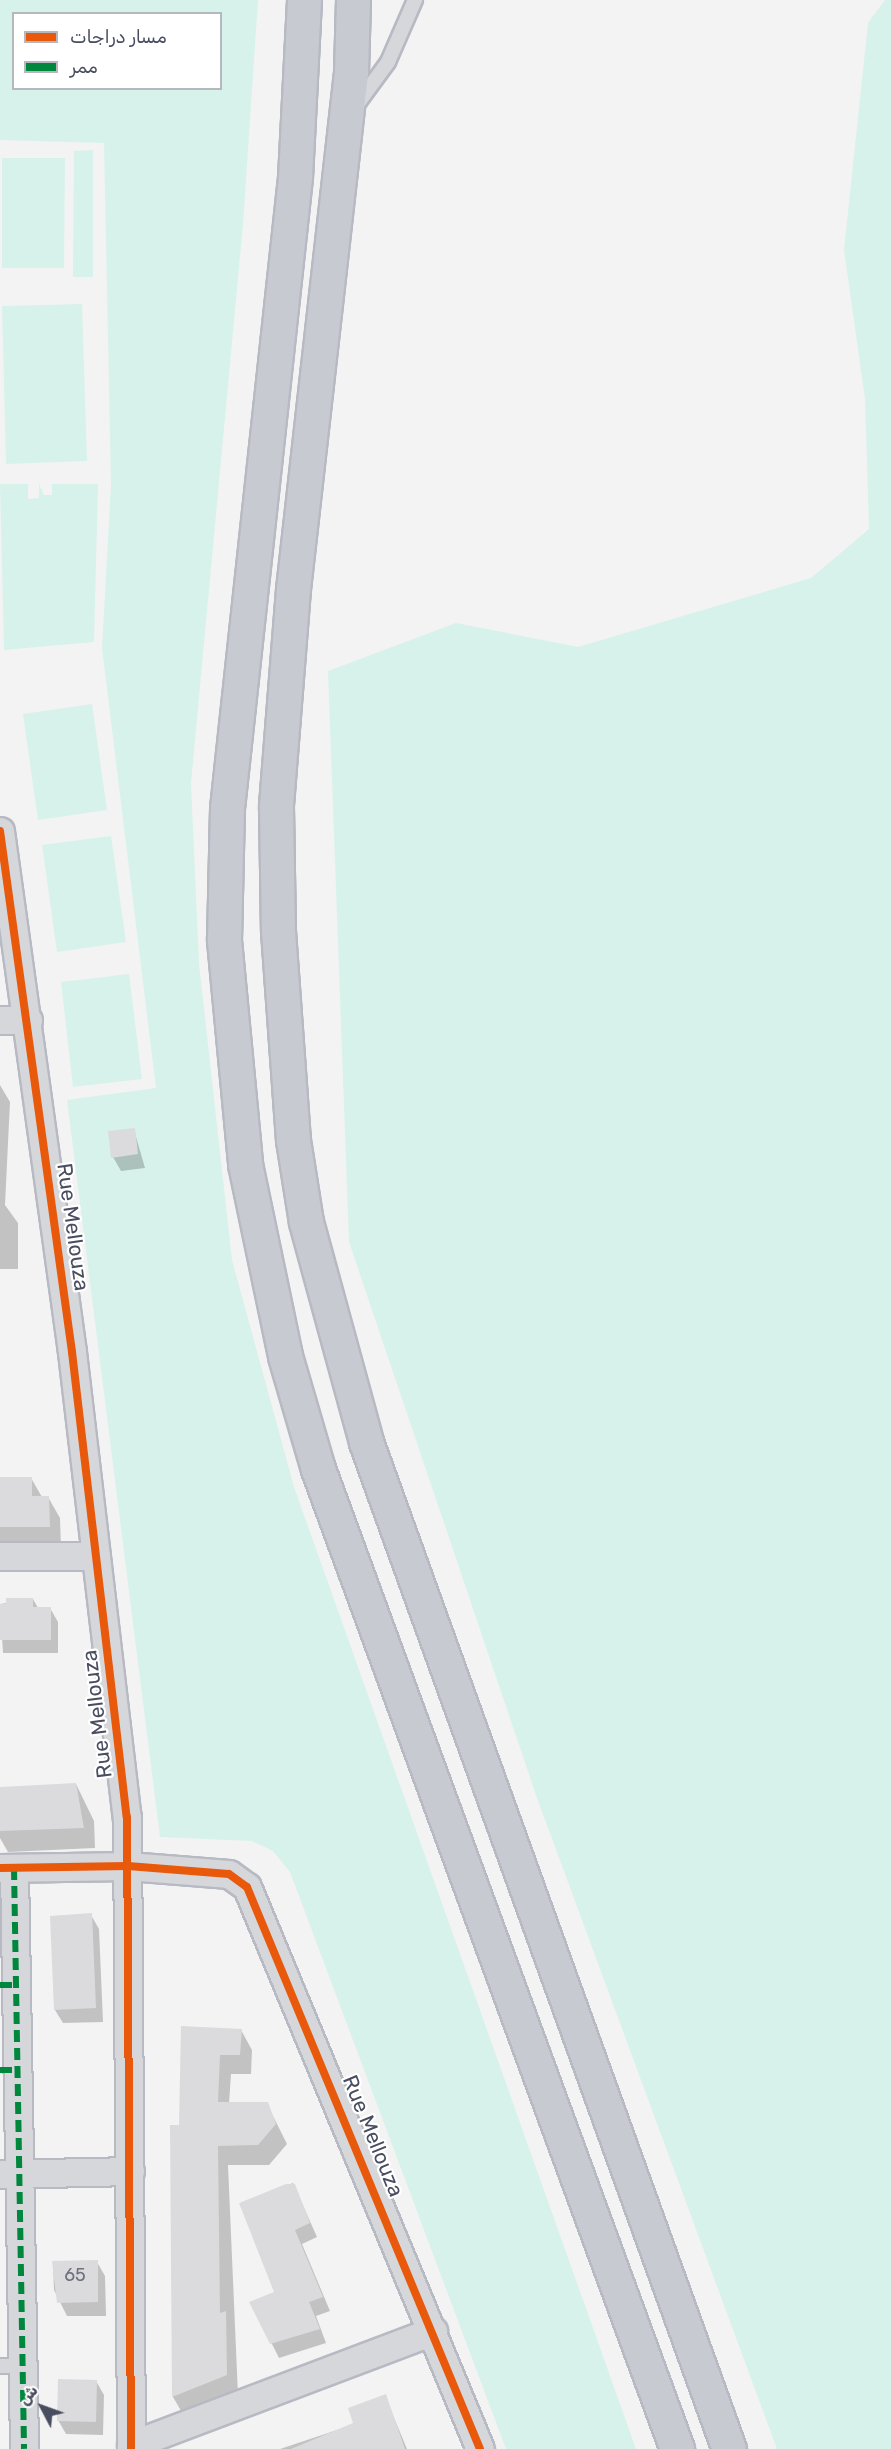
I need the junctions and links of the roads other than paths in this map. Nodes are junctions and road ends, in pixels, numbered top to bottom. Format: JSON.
{"nodes":[{"id":1,"x":304,"y":0,"type":"edge"},
{"id":2,"x":353,"y":0,"type":"edge"},
{"id":3,"x":415,"y":0,"type":"edge"},
{"id":4,"x":346,"y":119,"type":"junction"},
{"id":5,"x":0,"y":831,"type":"edge"},
{"id":6,"x":0,"y":1020,"type":"edge"},
{"id":7,"x":28,"y":1020,"type":"junction"},
{"id":8,"x":0,"y":1556,"type":"edge"},
{"id":9,"x":96,"y":1556,"type":"junction"},
{"id":10,"x":128,"y":1866,"type":"junction"},
{"id":11,"x":7,"y":1868,"type":"edge"},
{"id":12,"x":8,"y":1985,"type":"edge"},
{"id":13,"x":9,"y":2070,"type":"edge"},
{"id":14,"x":129,"y":2171,"type":"junction"},
{"id":15,"x":10,"y":2174,"type":"edge"},
{"id":16,"x":607,"y":2256,"type":"junction"},
{"id":17,"x":433,"y":2331,"type":"junction"},
{"id":18,"x":11,"y":2366,"type":"edge"},
{"id":19,"x":131,"y":2447,"type":"edge"},
{"id":20,"x":24,"y":2449,"type":"edge"},
{"id":21,"x":480,"y":2449,"type":"edge"},
{"id":22,"x":655,"y":2449,"type":"edge"},
{"id":23,"x":677,"y":2449,"type":"edge"},
{"id":24,"x":729,"y":2449,"type":"edge"}],
"edges":[{"from":1,"to":16,"type":"highway"},
{"from":2,"to":4,"type":"highway"},
{"from":3,"to":4,"type":"lane"},
{"from":4,"to":24,"type":"highway"},
{"from":5,"to":7,"type":"street","name":"Rue Mellouza"},
{"from":6,"to":7,"type":"street"},
{"from":7,"to":9,"type":"street","name":"Rue Mellouza"},
{"from":8,"to":9,"type":"street"},
{"from":9,"to":10,"type":"street","name":"Rue Mellouza"},
{"from":10,"to":11,"type":"street"},
{"from":10,"to":14,"type":"street"},
{"from":10,"to":17,"type":"street","name":"Rue Mellouza"},
{"from":11,"to":12,"type":"street"},
{"from":12,"to":13,"type":"street"},
{"from":13,"to":15,"type":"street"},
{"from":14,"to":15,"type":"street"},
{"from":14,"to":19,"type":"street"},
{"from":15,"to":18,"type":"street"},
{"from":16,"to":22,"type":"highway"},
{"from":16,"to":23,"type":"highway"},
{"from":17,"to":19,"type":"street"},
{"from":17,"to":21,"type":"street","name":"Rue Mellouza"},
{"from":18,"to":20,"type":"street"}]}
